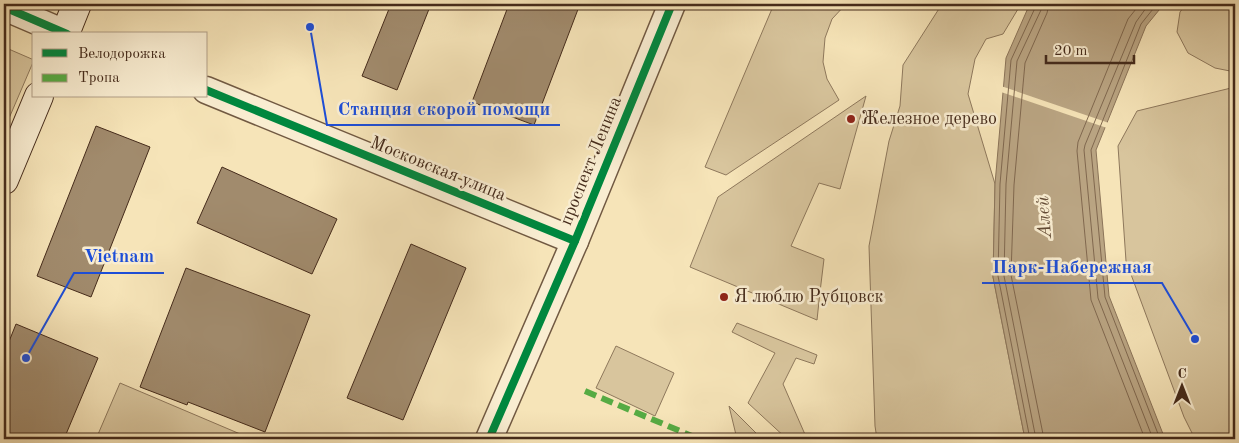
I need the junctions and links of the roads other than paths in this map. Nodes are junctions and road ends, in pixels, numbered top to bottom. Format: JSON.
{"nodes":[{"id":1,"x":77,"y":4,"type":"edge"},
{"id":2,"x":672,"y":4,"type":"edge"},
{"id":3,"x":4,"y":7,"type":"edge"},
{"id":4,"x":61,"y":32,"type":"edge"},
{"id":5,"x":67,"y":32,"type":"edge"},
{"id":6,"x":208,"y":91,"type":"edge"},
{"id":7,"x":38,"y":98,"type":"edge"},
{"id":8,"x":4,"y":180,"type":"edge"},
{"id":9,"x":575,"y":241,"type":"junction"},
{"id":10,"x":489,"y":439,"type":"edge"}],
"edges":[{"from":1,"to":5,"type":"main road"},
{"from":2,"to":9,"type":"street","name":"проспект Ленина"},
{"from":3,"to":4,"type":"street"},
{"from":6,"to":9,"type":"street","name":"Московская улица"},
{"from":7,"to":8,"type":"main road"},
{"from":9,"to":10,"type":"street","name":"проспект Ленина"}]}
